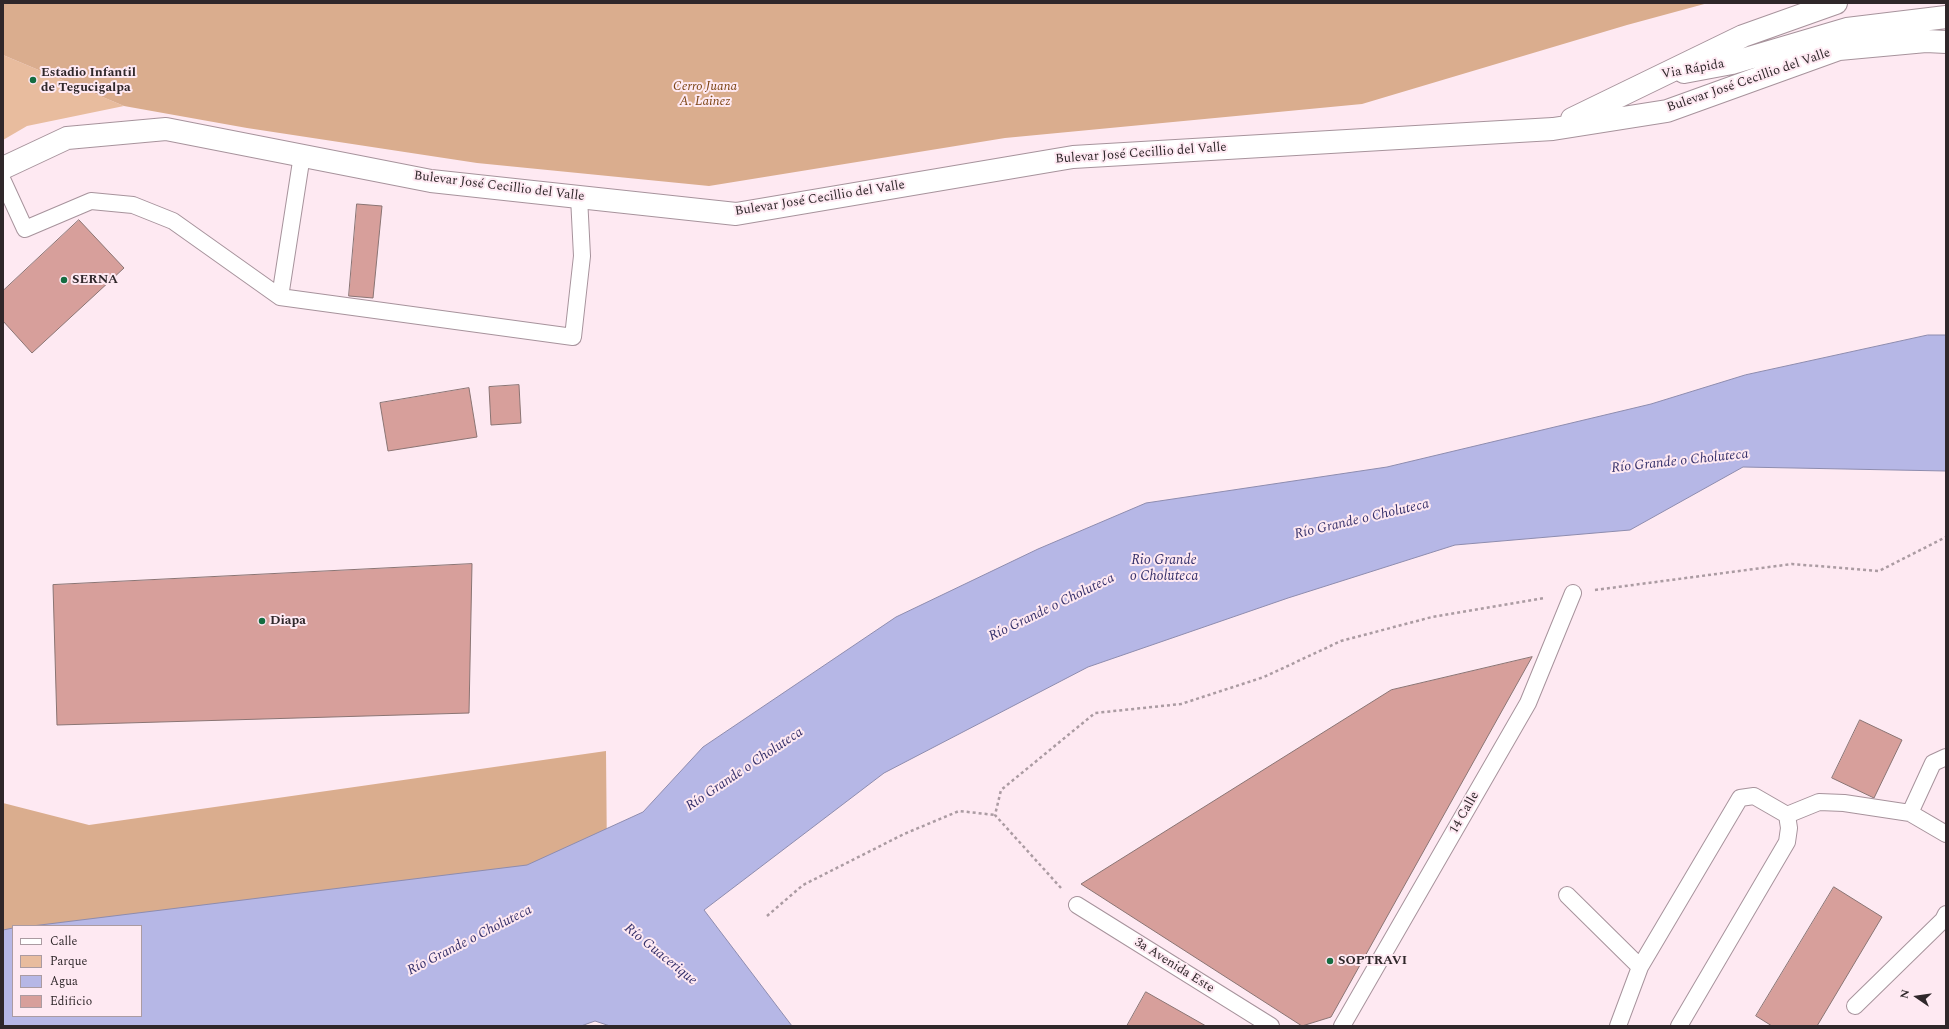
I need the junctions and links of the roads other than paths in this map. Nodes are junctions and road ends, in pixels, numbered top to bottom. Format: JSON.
{"nodes":[{"id":1,"x":1836,"y":3,"type":"edge"},
{"id":2,"x":1946,"y":16,"type":"edge"},
{"id":3,"x":1946,"y":42,"type":"edge"},
{"id":4,"x":1654,"y":77,"type":"junction"},
{"id":5,"x":1553,"y":129,"type":"junction"},
{"id":6,"x":302,"y":155,"type":"junction"},
{"id":7,"x":3,"y":168,"type":"edge"},
{"id":8,"x":3,"y":181,"type":"edge"},
{"id":9,"x":579,"y":197,"type":"junction"},
{"id":10,"x":280,"y":297,"type":"junction"},
{"id":11,"x":1573,"y":593,"type":"road end"},
{"id":12,"x":1946,"y":757,"type":"edge"},
{"id":13,"x":1910,"y":813,"type":"junction"},
{"id":14,"x":1787,"y":815,"type":"junction"},
{"id":15,"x":1946,"y":834,"type":"edge"},
{"id":16,"x":1567,"y":895,"type":"dead end"},
{"id":17,"x":1077,"y":905,"type":"road end"},
{"id":18,"x":1946,"y":914,"type":"edge"},
{"id":19,"x":1640,"y":967,"type":"junction"},
{"id":20,"x":1855,"y":1006,"type":"dead end"},
{"id":21,"x":1271,"y":1026,"type":"edge"},
{"id":22,"x":1342,"y":1026,"type":"edge"},
{"id":23,"x":1618,"y":1026,"type":"edge"},
{"id":24,"x":1678,"y":1026,"type":"edge"}],
"edges":[{"from":1,"to":4,"type":"main road","name":"Bulevar José Cecillio del Valle"},
{"from":2,"to":4,"type":"main road","name":"Via Rápida"},
{"from":3,"to":5,"type":"main road","name":"Bulevar José Cecillio del Valle"},
{"from":4,"to":5,"type":"main road","name":"Bulevar José Cecillio del Valle"},
{"from":5,"to":9,"type":"main road","name":"Bulevar José Cecillio del Valle"},
{"from":6,"to":7,"type":"main road","name":"Bulevar José Cecillio del Valle"},
{"from":6,"to":9,"type":"main road","name":"Bulevar José Cecillio del Valle"},
{"from":6,"to":10,"type":"lane"},
{"from":8,"to":10,"type":"lane"},
{"from":9,"to":10,"type":"lane"},
{"from":11,"to":22,"type":"lane","name":"14 Calle"},
{"from":12,"to":13,"type":"lane"},
{"from":13,"to":14,"type":"lane"},
{"from":13,"to":15,"type":"lane"},
{"from":14,"to":19,"type":"lane"},
{"from":14,"to":24,"type":"lane"},
{"from":16,"to":19,"type":"lane"},
{"from":17,"to":21,"type":"lane","name":"3a Avenida Este"},
{"from":18,"to":20,"type":"lane"},
{"from":19,"to":23,"type":"lane"}]}
